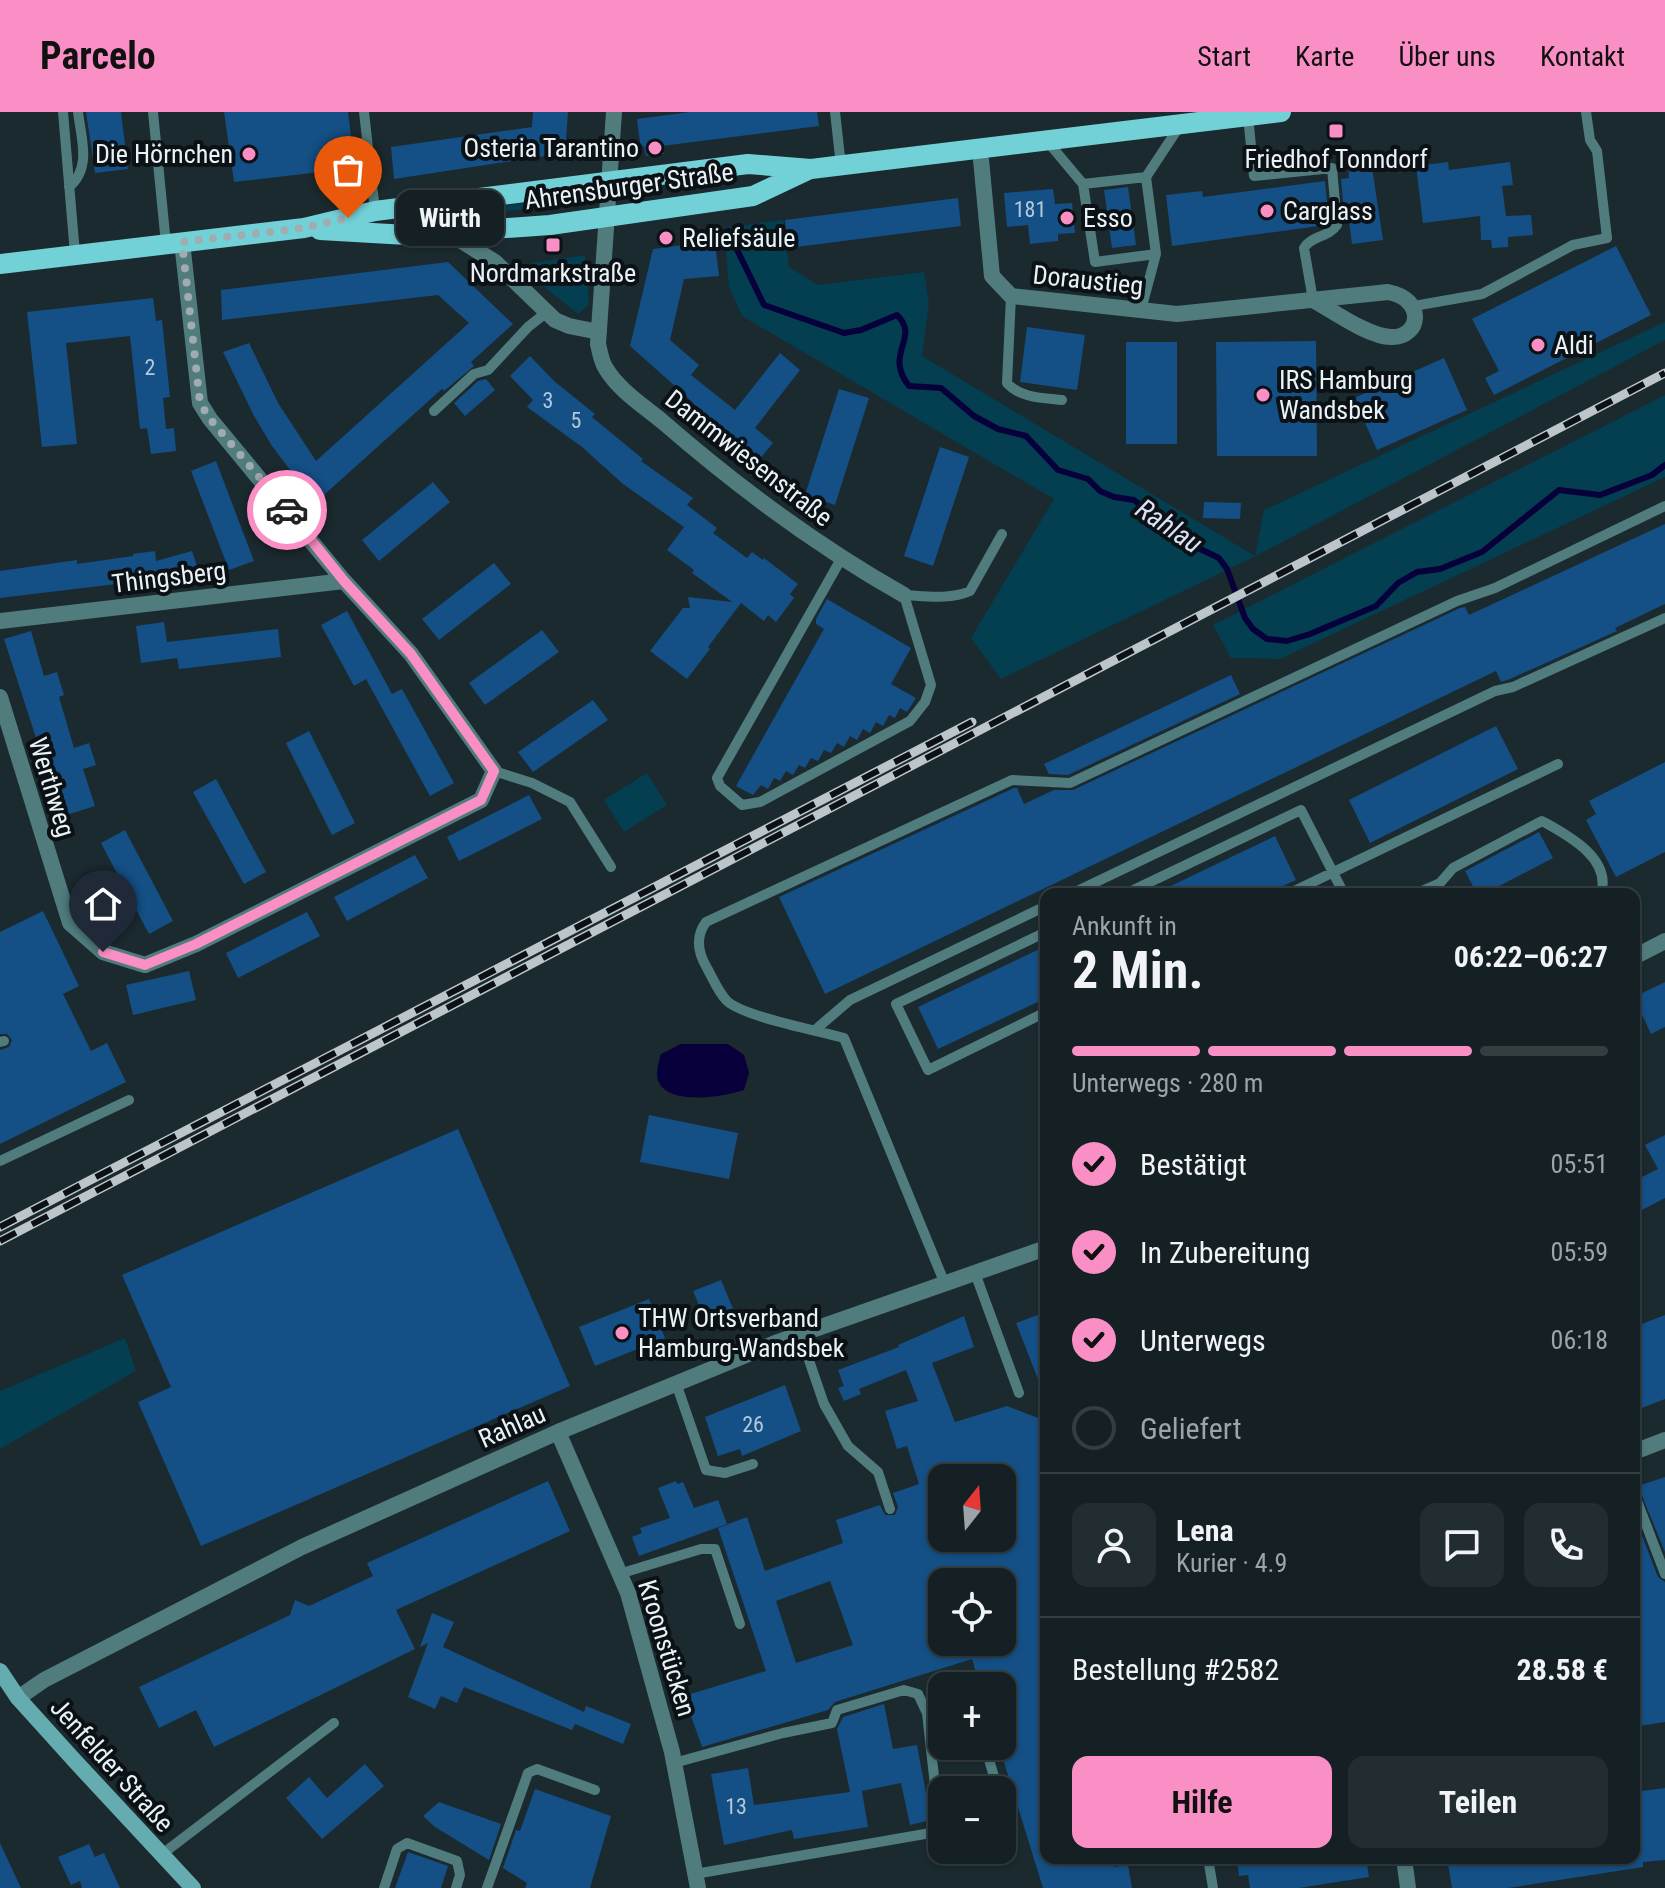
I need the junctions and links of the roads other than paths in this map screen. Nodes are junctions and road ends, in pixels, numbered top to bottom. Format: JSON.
{"nodes":[{"id":1,"x":63,"y":112,"type":"edge"},
{"id":2,"x":78,"y":112,"type":"edge"},
{"id":3,"x":153,"y":112,"type":"edge"},
{"id":4,"x":364,"y":112,"type":"edge"},
{"id":5,"x":614,"y":112,"type":"edge"},
{"id":6,"x":835,"y":112,"type":"edge"},
{"id":7,"x":1281,"y":112,"type":"edge"},
{"id":8,"x":1586,"y":112,"type":"edge"},
{"id":9,"x":1214,"y":116,"type":"edge"},
{"id":10,"x":1248,"y":116,"type":"junction"},
{"id":11,"x":1181,"y":124,"type":"junction"},
{"id":12,"x":1047,"y":141,"type":"junction"},
{"id":13,"x":980,"y":149,"type":"junction"},
{"id":14,"x":841,"y":166,"type":"junction"},
{"id":15,"x":811,"y":169,"type":"junction"},
{"id":16,"x":1146,"y":177,"type":"junction"},
{"id":17,"x":610,"y":183,"type":"junction"},
{"id":18,"x":1083,"y":184,"type":"junction"},
{"id":19,"x":69,"y":187,"type":"junction"},
{"id":20,"x":375,"y":211,"type":"junction"},
{"id":21,"x":608,"y":217,"type":"junction"},
{"id":22,"x":304,"y":228,"type":"junction"},
{"id":23,"x":449,"y":233,"type":"junction"},
{"id":24,"x":174,"y":243,"type":"junction"},
{"id":25,"x":75,"y":254,"type":"junction"},
{"id":26,"x":1156,"y":254,"type":"junction"},
{"id":27,"x":0,"y":264,"type":"edge"},
{"id":28,"x":1011,"y":296,"type":"junction"},
{"id":29,"x":1313,"y":300,"type":"junction"},
{"id":30,"x":1414,"y":306,"type":"junction"},
{"id":31,"x":1141,"y":310,"type":"junction"},
{"id":32,"x":547,"y":312,"type":"junction"},
{"id":33,"x":599,"y":332,"type":"junction"},
{"id":34,"x":1062,"y":400,"type":"dead end"},
{"id":35,"x":434,"y":411,"type":"dead end"},
{"id":36,"x":1665,"y":506,"type":"edge"},
{"id":37,"x":1002,"y":534,"type":"dead end"},
{"id":38,"x":841,"y":559,"type":"junction"},
{"id":39,"x":344,"y":581,"type":"junction"},
{"id":40,"x":904,"y":595,"type":"junction"},
{"id":41,"x":1665,"y":618,"type":"edge"},
{"id":42,"x":0,"y":621,"type":"edge"},
{"id":43,"x":0,"y":697,"type":"edge"},
{"id":44,"x":1558,"y":764,"type":"dead end"},
{"id":45,"x":494,"y":771,"type":"junction"},
{"id":46,"x":611,"y":867,"type":"dead end"},
{"id":47,"x":1333,"y":872,"type":"junction"},
{"id":48,"x":1084,"y":888,"type":"edge"},
{"id":49,"x":1138,"y":888,"type":"edge"},
{"id":50,"x":1300,"y":888,"type":"edge"},
{"id":51,"x":1341,"y":888,"type":"edge"},
{"id":52,"x":1429,"y":888,"type":"edge"},
{"id":53,"x":1603,"y":888,"type":"edge"},
{"id":54,"x":1040,"y":909,"type":"edge"},
{"id":55,"x":1040,"y":935,"type":"edge"},
{"id":56,"x":1665,"y":941,"type":"edge"},
{"id":57,"x":1640,"y":954,"type":"edge"},
{"id":58,"x":1040,"y":1015,"type":"edge"},
{"id":59,"x":815,"y":1030,"type":"junction"},
{"id":60,"x":129,"y":1100,"type":"dead end"},
{"id":61,"x":0,"y":1161,"type":"edge"},
{"id":62,"x":1040,"y":1250,"type":"edge"},
{"id":63,"x":975,"y":1273,"type":"junction"},
{"id":64,"x":945,"y":1284,"type":"junction"},
{"id":65,"x":800,"y":1334,"type":"junction"},
{"id":66,"x":676,"y":1383,"type":"junction"},
{"id":67,"x":1019,"y":1393,"type":"dead end"},
{"id":68,"x":558,"y":1432,"type":"junction"},
{"id":69,"x":1665,"y":1440,"type":"edge"},
{"id":70,"x":1640,"y":1450,"type":"edge"},
{"id":71,"x":753,"y":1464,"type":"dead end"},
{"id":72,"x":890,"y":1509,"type":"dead end"},
{"id":73,"x":1640,"y":1509,"type":"edge"},
{"id":74,"x":619,"y":1574,"type":"junction"},
{"id":75,"x":1665,"y":1574,"type":"edge"},
{"id":76,"x":740,"y":1624,"type":"dead end"},
{"id":77,"x":0,"y":1671,"type":"edge"},
{"id":78,"x":18,"y":1698,"type":"junction"},
{"id":79,"x":927,"y":1713,"type":"joint"},
{"id":80,"x":334,"y":1723,"type":"dead end"},
{"id":81,"x":674,"y":1763,"type":"junction"},
{"id":82,"x":934,"y":1776,"type":"edge"},
{"id":83,"x":595,"y":1790,"type":"dead end"},
{"id":84,"x":928,"y":1834,"type":"edge"},
{"id":85,"x":161,"y":1855,"type":"junction"},
{"id":86,"x":1209,"y":1864,"type":"edge"},
{"id":87,"x":1405,"y":1864,"type":"edge"},
{"id":88,"x":697,"y":1881,"type":"edge"},
{"id":89,"x":185,"y":1886,"type":"edge"},
{"id":90,"x":384,"y":1888,"type":"edge"},
{"id":91,"x":456,"y":1888,"type":"edge"},
{"id":92,"x":487,"y":1888,"type":"edge"},
{"id":93,"x":1213,"y":1888,"type":"edge"},
{"id":94,"x":1408,"y":1888,"type":"edge"}],
"edges":[{"from":1,"to":19,"type":"lane"},
{"from":2,"to":19,"type":"lane"},
{"from":3,"to":24,"type":"lane"},
{"from":4,"to":20,"type":"lane"},
{"from":5,"to":17,"type":"street"},
{"from":6,"to":14,"type":"lane"},
{"from":7,"to":10,"type":"main road","name":"Ahrensburger Straße"},
{"from":8,"to":30,"type":"lane"},
{"from":9,"to":10,"type":"main road","name":"Ahrensburger Straße"},
{"from":9,"to":11,"type":"main road","name":"Ahrensburger Straße"},
{"from":10,"to":29,"type":"lane"},
{"from":11,"to":12,"type":"main road","name":"Ahrensburger Straße"},
{"from":11,"to":16,"type":"lane"},
{"from":12,"to":13,"type":"main road","name":"Ahrensburger Straße"},
{"from":12,"to":18,"type":"lane"},
{"from":13,"to":14,"type":"main road","name":"Ahrensburger Straße"},
{"from":13,"to":28,"type":"street","name":"Doraustieg"},
{"from":14,"to":15,"type":"main road","name":"Ahrensburger Straße"},
{"from":15,"to":17,"type":"main road","name":"Ahrensburger Straße"},
{"from":15,"to":21,"type":"main road","name":"Ahrensburger Straße"},
{"from":16,"to":18,"type":"lane"},
{"from":16,"to":26,"type":"lane"},
{"from":17,"to":20,"type":"main road","name":"Ahrensburger Straße"},
{"from":17,"to":21,"type":"street","name":"Dammwiesenstraße"},
{"from":18,"to":26,"type":"lane"},
{"from":19,"to":25,"type":"lane"},
{"from":20,"to":22,"type":"main road","name":"Ahrensburger Straße"},
{"from":21,"to":23,"type":"main road","name":"Ahrensburger Straße"},
{"from":21,"to":33,"type":"street","name":"Dammwiesenstraße"},
{"from":22,"to":23,"type":"main road","name":"Ahrensburger Straße"},
{"from":22,"to":24,"type":"main road","name":"Ahrensburger Straße"},
{"from":23,"to":32,"type":"street"},
{"from":24,"to":25,"type":"main road","name":"Ahrensburger Straße"},
{"from":24,"to":39,"type":"street"},
{"from":25,"to":27,"type":"main road","name":"Ahrensburger Straße"},
{"from":26,"to":31,"type":"lane"},
{"from":28,"to":31,"type":"street","name":"Doraustieg"},
{"from":28,"to":34,"type":"lane"},
{"from":29,"to":30,"type":"street","name":"Doraustieg"},
{"from":29,"to":30,"type":"street"},
{"from":29,"to":31,"type":"street","name":"Doraustieg"},
{"from":32,"to":33,"type":"street"},
{"from":32,"to":35,"type":"lane"},
{"from":33,"to":38,"type":"street","name":"Dammwiesenstraße"},
{"from":36,"to":59,"type":"lane"},
{"from":37,"to":40,"type":"lane"},
{"from":38,"to":40,"type":"street","name":"Dammwiesenstraße"},
{"from":38,"to":40,"type":"lane"},
{"from":39,"to":42,"type":"street","name":"Thingsberg"},
{"from":39,"to":45,"type":"street"},
{"from":41,"to":48,"type":"lane"},
{"from":43,"to":45,"type":"street","name":"Werthweg"},
{"from":44,"to":47,"type":"lane"},
{"from":45,"to":46,"type":"lane"},
{"from":47,"to":49,"type":"lane"},
{"from":47,"to":50,"type":"lane"},
{"from":47,"to":51,"type":"lane"},
{"from":52,"to":53,"type":"lane"},
{"from":54,"to":59,"type":"lane"},
{"from":55,"to":58,"type":"lane"},
{"from":56,"to":57,"type":"street"},
{"from":59,"to":64,"type":"lane"},
{"from":60,"to":61,"type":"lane"},
{"from":62,"to":63,"type":"street","name":"Rahlau"},
{"from":63,"to":64,"type":"street","name":"Rahlau"},
{"from":63,"to":67,"type":"lane"},
{"from":64,"to":65,"type":"street","name":"Rahlau"},
{"from":65,"to":66,"type":"street","name":"Rahlau"},
{"from":65,"to":72,"type":"lane"},
{"from":66,"to":68,"type":"street","name":"Rahlau"},
{"from":66,"to":71,"type":"lane"},
{"from":68,"to":74,"type":"street","name":"Kroonstücken"},
{"from":68,"to":78,"type":"street","name":"Rahlau"},
{"from":69,"to":70,"type":"street"},
{"from":73,"to":75,"type":"lane"},
{"from":74,"to":76,"type":"lane"},
{"from":74,"to":81,"type":"street","name":"Kroonstücken"},
{"from":77,"to":78,"type":"street","name":"Jenfelder Straße"},
{"from":78,"to":85,"type":"street","name":"Jenfelder Straße"},
{"from":79,"to":81,"type":"lane"},
{"from":79,"to":82,"type":"lane"},
{"from":80,"to":85,"type":"lane"},
{"from":81,"to":88,"type":"street","name":"Kroonstücken"},
{"from":83,"to":92,"type":"lane"},
{"from":84,"to":88,"type":"lane"},
{"from":85,"to":89,"type":"street","name":"Jenfelder Straße"},
{"from":86,"to":93,"type":"lane"},
{"from":87,"to":94,"type":"street"},
{"from":90,"to":91,"type":"lane"}]}
